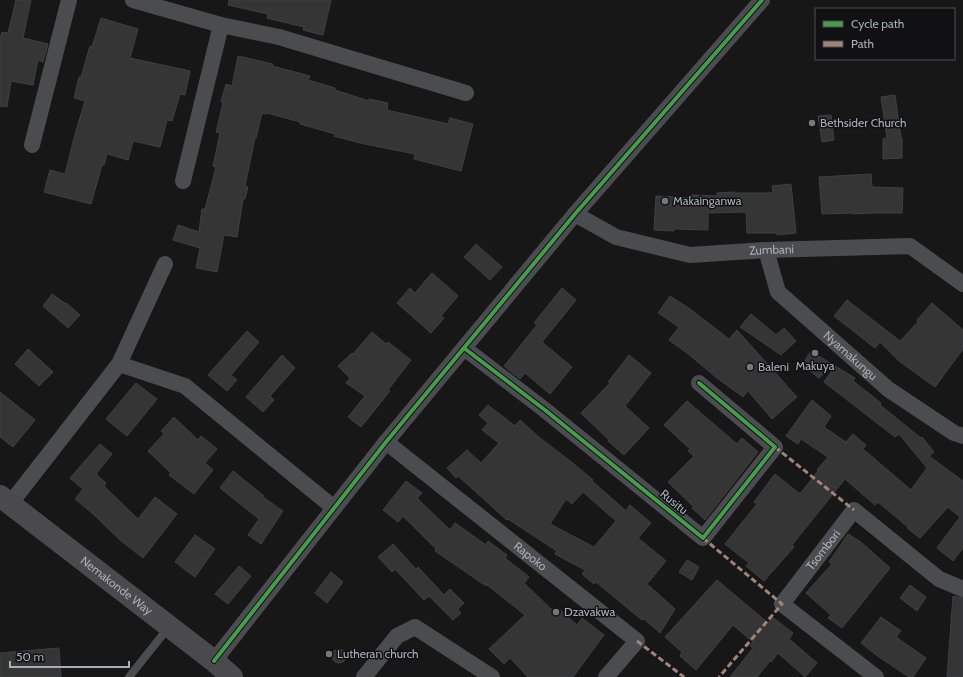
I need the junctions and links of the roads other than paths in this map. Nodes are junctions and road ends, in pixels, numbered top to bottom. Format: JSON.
{"nodes":[{"id":1,"x":69,"y":0,"type":"edge"},
{"id":2,"x":133,"y":0,"type":"edge"},
{"id":3,"x":762,"y":0,"type":"edge"},
{"id":4,"x":221,"y":25,"type":"junction"},
{"id":5,"x":466,"y":93,"type":"dead end"},
{"id":6,"x":32,"y":145,"type":"dead end"},
{"id":7,"x":183,"y":181,"type":"dead end"},
{"id":8,"x":575,"y":214,"type":"junction"},
{"id":9,"x":766,"y":250,"type":"junction"},
{"id":10,"x":165,"y":264,"type":"dead end"},
{"id":11,"x":963,"y":284,"type":"edge"},
{"id":12,"x":464,"y":348,"type":"junction"},
{"id":13,"x":119,"y":364,"type":"junction"},
{"id":14,"x":699,"y":383,"type":"dead end"},
{"id":15,"x":963,"y":436,"type":"edge"},
{"id":16,"x":386,"y":442,"type":"junction"},
{"id":17,"x":5,"y":500,"type":"edge"},
{"id":18,"x":334,"y":508,"type":"junction"},
{"id":19,"x":963,"y":589,"type":"edge"},
{"id":20,"x":169,"y":627,"type":"junction"},
{"id":21,"x":214,"y":661,"type":"junction"},
{"id":22,"x":129,"y":677,"type":"edge"},
{"id":23,"x":232,"y":677,"type":"edge"},
{"id":24,"x":364,"y":677,"type":"edge"},
{"id":25,"x":492,"y":677,"type":"edge"},
{"id":26,"x":606,"y":677,"type":"edge"},
{"id":27,"x":876,"y":677,"type":"edge"}],
"edges":[{"from":1,"to":6,"type":"street"},
{"from":2,"to":4,"type":"street"},
{"from":3,"to":8,"type":"street"},
{"from":4,"to":5,"type":"street"},
{"from":4,"to":7,"type":"street"},
{"from":8,"to":9,"type":"street","name":"Zumbani"},
{"from":8,"to":12,"type":"street"},
{"from":9,"to":11,"type":"street","name":"Zumbani"},
{"from":9,"to":15,"type":"street","name":"Nyamakungu"},
{"from":10,"to":13,"type":"street"},
{"from":12,"to":14,"type":"street","name":"Rusitu"},
{"from":12,"to":16,"type":"street"},
{"from":13,"to":17,"type":"street"},
{"from":13,"to":18,"type":"street"},
{"from":16,"to":18,"type":"street"},
{"from":16,"to":26,"type":"street","name":"Rapoko"},
{"from":17,"to":20,"type":"street","name":"Nemakonde Way"},
{"from":18,"to":21,"type":"street"},
{"from":19,"to":27,"type":"street","name":"Tsombori"},
{"from":20,"to":21,"type":"street","name":"Nemakonde Way"},
{"from":20,"to":22,"type":"lane"},
{"from":21,"to":23,"type":"street","name":"Nemakonde Way"},
{"from":24,"to":25,"type":"street"}]}
